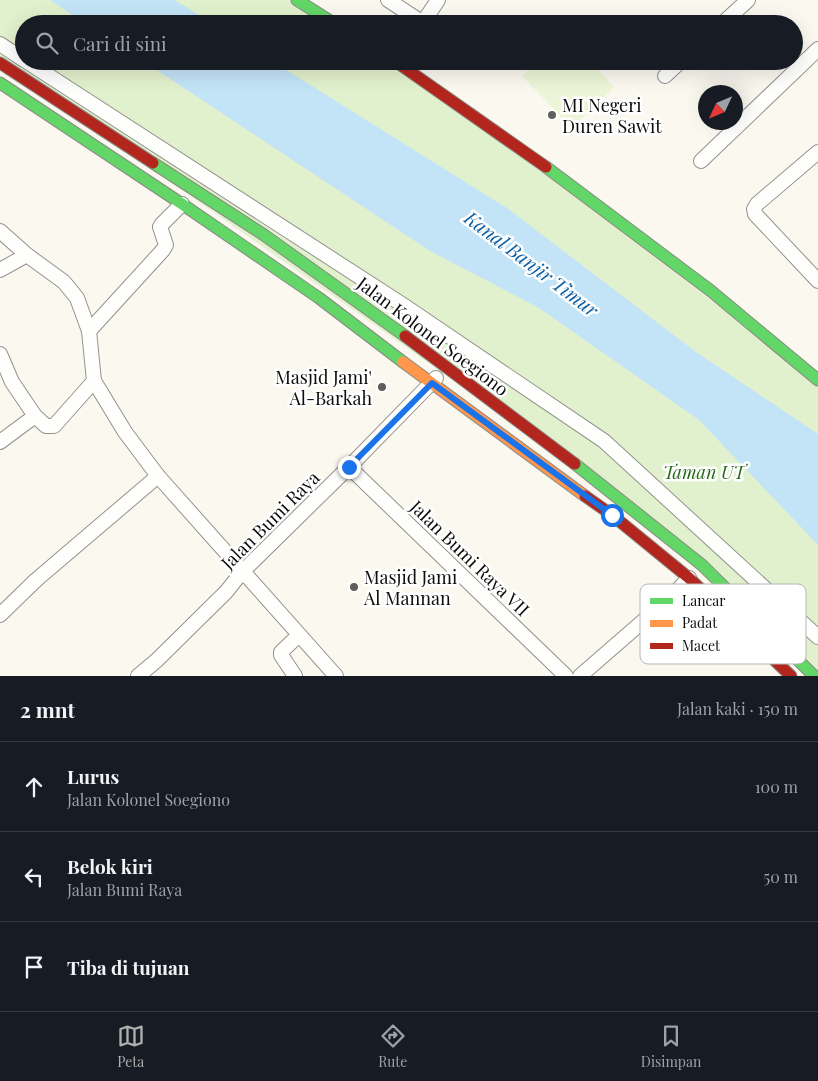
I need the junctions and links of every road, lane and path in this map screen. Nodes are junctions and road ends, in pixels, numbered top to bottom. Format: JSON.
{"nodes":[{"id":1,"x":297,"y":0,"type":"edge"},
{"id":2,"x":388,"y":0,"type":"edge"},
{"id":3,"x":438,"y":0,"type":"edge"},
{"id":4,"x":748,"y":0,"type":"edge"},
{"id":5,"x":321,"y":15,"type":"edge"},
{"id":6,"x":410,"y":15,"type":"edge"},
{"id":7,"x":428,"y":15,"type":"edge"},
{"id":8,"x":732,"y":15,"type":"edge"},
{"id":9,"x":0,"y":44,"type":"edge"},
{"id":10,"x":818,"y":49,"type":"edge"},
{"id":11,"x":15,"y":54,"type":"edge"},
{"id":12,"x":0,"y":63,"type":"edge"},
{"id":13,"x":803,"y":63,"type":"edge"},
{"id":14,"x":40,"y":70,"type":"edge"},
{"id":15,"x":409,"y":70,"type":"edge"},
{"id":16,"x":671,"y":70,"type":"edge"},
{"id":17,"x":796,"y":70,"type":"edge"},
{"id":18,"x":665,"y":76,"type":"dead end"},
{"id":19,"x":0,"y":83,"type":"edge"},
{"id":20,"x":818,"y":152,"type":"edge"},
{"id":21,"x":701,"y":161,"type":"dead end"},
{"id":22,"x":182,"y":204,"type":"junction"},
{"id":23,"x":0,"y":231,"type":"edge"},
{"id":24,"x":27,"y":254,"type":"junction"},
{"id":25,"x":0,"y":270,"type":"edge"},
{"id":26,"x":818,"y":281,"type":"edge"},
{"id":27,"x":89,"y":331,"type":"junction"},
{"id":28,"x":0,"y":354,"type":"edge"},
{"id":29,"x":445,"y":365,"type":"junction"},
{"id":30,"x":818,"y":380,"type":"edge"},
{"id":31,"x":94,"y":381,"type":"junction"},
{"id":32,"x":432,"y":383,"type":"junction"},
{"id":33,"x":35,"y":416,"type":"junction"},
{"id":34,"x":0,"y":442,"type":"edge"},
{"id":35,"x":349,"y":467,"type":"junction"},
{"id":36,"x":158,"y":476,"type":"junction"},
{"id":37,"x":242,"y":572,"type":"junction"},
{"id":38,"x":689,"y":578,"type":"junction"},
{"id":39,"x":683,"y":584,"type":"edge"},
{"id":40,"x":695,"y":584,"type":"edge"},
{"id":41,"x":721,"y":584,"type":"edge"},
{"id":42,"x":760,"y":584,"type":"edge"},
{"id":43,"x":0,"y":615,"type":"edge"},
{"id":44,"x":640,"y":624,"type":"edge"},
{"id":45,"x":806,"y":626,"type":"edge"},
{"id":46,"x":298,"y":635,"type":"junction"},
{"id":47,"x":818,"y":637,"type":"edge"},
{"id":48,"x":768,"y":664,"type":"edge"},
{"id":49,"x":779,"y":664,"type":"edge"},
{"id":50,"x":803,"y":664,"type":"edge"},
{"id":51,"x":768,"y":668,"type":"dead end"},
{"id":52,"x":813,"y":672,"type":"edge"},
{"id":53,"x":138,"y":676,"type":"edge"},
{"id":54,"x":295,"y":676,"type":"edge"},
{"id":55,"x":336,"y":676,"type":"edge"},
{"id":56,"x":566,"y":676,"type":"edge"},
{"id":57,"x":580,"y":676,"type":"edge"},
{"id":58,"x":791,"y":676,"type":"edge"}],
"edges":[{"from":1,"to":5,"type":"main road"},
{"from":2,"to":6,"type":"street"},
{"from":3,"to":7,"type":"street"},
{"from":4,"to":8,"type":"street"},
{"from":9,"to":11,"type":"street"},
{"from":10,"to":13,"type":"street"},
{"from":12,"to":29,"type":"main road","name":"Jalan Kolonel Soegiono"},
{"from":14,"to":42,"type":"street"},
{"from":15,"to":30,"type":"main road"},
{"from":16,"to":18,"type":"street"},
{"from":17,"to":21,"type":"street"},
{"from":19,"to":22,"type":"main road"},
{"from":20,"to":26,"type":"street"},
{"from":22,"to":27,"type":"street"},
{"from":22,"to":32,"type":"main road"},
{"from":23,"to":24,"type":"street"},
{"from":24,"to":25,"type":"street"},
{"from":24,"to":27,"type":"street"},
{"from":27,"to":31,"type":"street"},
{"from":28,"to":33,"type":"street"},
{"from":29,"to":32,"type":"street","name":"Jalan Bumi Raya"},
{"from":29,"to":41,"type":"main road","name":"Jalan Kolonel Soegiono"},
{"from":31,"to":33,"type":"street"},
{"from":31,"to":36,"type":"street"},
{"from":32,"to":35,"type":"street","name":"Jalan Bumi Raya"},
{"from":32,"to":38,"type":"main road"},
{"from":33,"to":34,"type":"street"},
{"from":35,"to":37,"type":"street","name":"Jalan Bumi Raya"},
{"from":35,"to":56,"type":"street","name":"Jalan Bumi Raya VII"},
{"from":36,"to":37,"type":"street"},
{"from":36,"to":43,"type":"street"},
{"from":37,"to":46,"type":"street"},
{"from":37,"to":53,"type":"street","name":"Jalan Bumi Raya"},
{"from":38,"to":39,"type":"street"},
{"from":38,"to":40,"type":"main road"},
{"from":44,"to":57,"type":"street"},
{"from":45,"to":47,"type":"street"},
{"from":46,"to":54,"type":"street"},
{"from":46,"to":55,"type":"street"},
{"from":48,"to":51,"type":"main road"},
{"from":49,"to":58,"type":"main road"},
{"from":50,"to":52,"type":"main road","name":"Jalan Kolonel Soegiono"}]}
